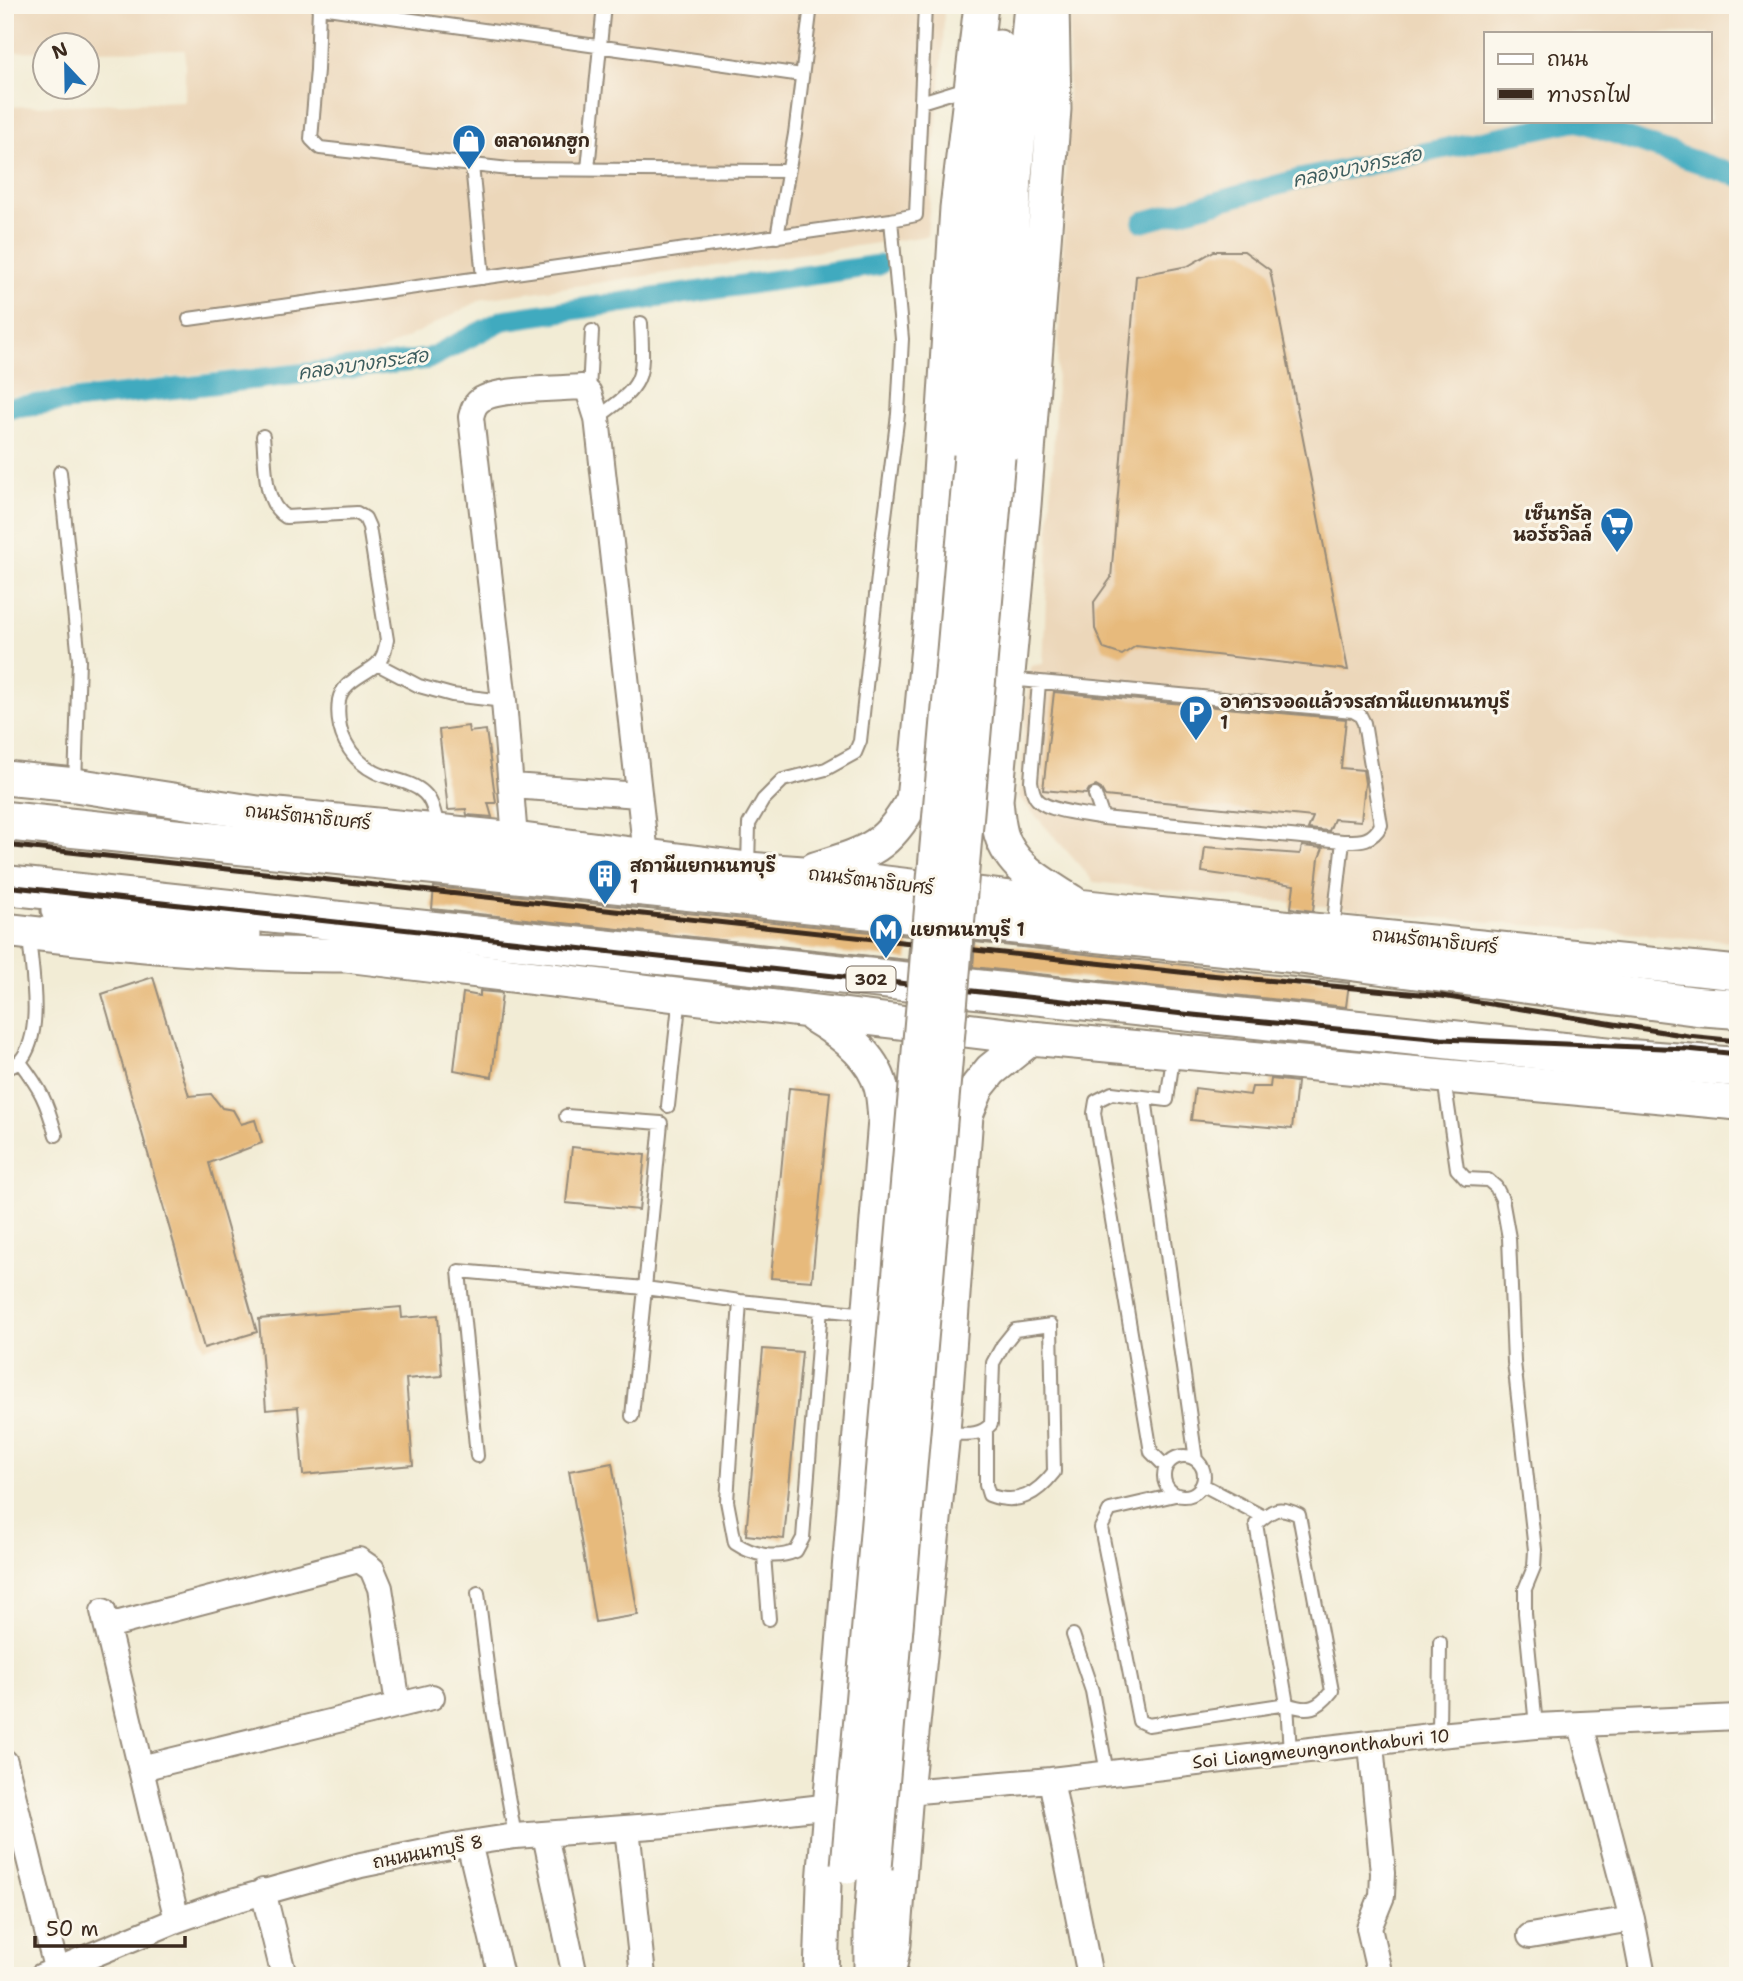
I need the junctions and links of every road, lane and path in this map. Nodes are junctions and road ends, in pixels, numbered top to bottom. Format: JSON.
{"nodes":[{"id":1,"x":604,"y":5,"type":"edge"},
{"id":2,"x":811,"y":5,"type":"edge"},
{"id":3,"x":925,"y":5,"type":"edge"},
{"id":4,"x":981,"y":5,"type":"edge"},
{"id":5,"x":1001,"y":5,"type":"edge"},
{"id":6,"x":1031,"y":5,"type":"edge"},
{"id":7,"x":1052,"y":5,"type":"edge"},
{"id":8,"x":319,"y":6,"type":"edge"},
{"id":9,"x":599,"y":46,"type":"junction"},
{"id":10,"x":802,"y":75,"type":"junction"},
{"id":11,"x":973,"y":86,"type":"junction"},
{"id":12,"x":921,"y":102,"type":"junction"},
{"id":13,"x":472,"y":165,"type":"junction"},
{"id":14,"x":588,"y":169,"type":"junction"},
{"id":15,"x":788,"y":171,"type":"junction"},
{"id":16,"x":891,"y":220,"type":"junction"},
{"id":17,"x":777,"y":237,"type":"junction"},
{"id":18,"x":483,"y":278,"type":"junction"},
{"id":19,"x":189,"y":319,"type":"dead end"},
{"id":20,"x":641,"y":323,"type":"dead end"},
{"id":21,"x":592,"y":331,"type":"dead end"},
{"id":22,"x":589,"y":393,"type":"junction"},
{"id":23,"x":597,"y":418,"type":"junction"},
{"id":24,"x":263,"y":436,"type":"dead end"},
{"id":25,"x":984,"y":457,"type":"junction"},
{"id":26,"x":60,"y":472,"type":"dead end"},
{"id":27,"x":377,"y":664,"type":"junction"},
{"id":28,"x":1023,"y":681,"type":"junction"},
{"id":29,"x":504,"y":701,"type":"junction"},
{"id":30,"x":5,"y":778,"type":"edge"},
{"id":31,"x":75,"y":785,"type":"junction"},
{"id":32,"x":512,"y":786,"type":"junction"},
{"id":33,"x":639,"y":795,"type":"junction"},
{"id":34,"x":1095,"y":795,"type":"dead end"},
{"id":35,"x":5,"y":800,"type":"edge"},
{"id":36,"x":913,"y":800,"type":"junction"},
{"id":37,"x":996,"y":800,"type":"junction"},
{"id":38,"x":101,"y":810,"type":"junction"},
{"id":39,"x":258,"y":813,"type":"junction"},
{"id":40,"x":1103,"y":818,"type":"junction"},
{"id":41,"x":5,"y":821,"type":"edge"},
{"id":42,"x":439,"y":831,"type":"junction"},
{"id":43,"x":151,"y":837,"type":"junction"},
{"id":44,"x":515,"y":839,"type":"junction"},
{"id":45,"x":1343,"y":841,"type":"junction"},
{"id":46,"x":646,"y":855,"type":"junction"},
{"id":47,"x":748,"y":869,"type":"junction"},
{"id":48,"x":803,"y":873,"type":"junction"},
{"id":49,"x":5,"y":885,"type":"edge"},
{"id":50,"x":5,"y":904,"type":"edge"},
{"id":51,"x":1077,"y":906,"type":"junction"},
{"id":52,"x":1333,"y":930,"type":"junction"},
{"id":53,"x":17,"y":932,"type":"edge"},
{"id":54,"x":346,"y":955,"type":"junction"},
{"id":55,"x":1738,"y":973,"type":"edge"},
{"id":56,"x":680,"y":995,"type":"junction"},
{"id":57,"x":1738,"y":1009,"type":"edge"},
{"id":58,"x":808,"y":1012,"type":"junction"},
{"id":59,"x":1031,"y":1038,"type":"junction"},
{"id":60,"x":1174,"y":1050,"type":"junction"},
{"id":61,"x":20,"y":1062,"type":"junction"},
{"id":62,"x":1738,"y":1068,"type":"edge"},
{"id":63,"x":5,"y":1069,"type":"edge"},
{"id":64,"x":1444,"y":1075,"type":"junction"},
{"id":65,"x":1145,"y":1098,"type":"junction"},
{"id":66,"x":1738,"y":1103,"type":"edge"},
{"id":67,"x":668,"y":1106,"type":"dead end"},
{"id":68,"x":967,"y":1115,"type":"junction"},
{"id":69,"x":566,"y":1116,"type":"dead end"},
{"id":70,"x":886,"y":1120,"type":"junction"},
{"id":71,"x":56,"y":1135,"type":"dead end"},
{"id":72,"x":645,"y":1288,"type":"junction"},
{"id":73,"x":740,"y":1301,"type":"junction"},
{"id":74,"x":821,"y":1308,"type":"junction"},
{"id":75,"x":871,"y":1314,"type":"junction"},
{"id":76,"x":632,"y":1416,"type":"dead end"},
{"id":77,"x":986,"y":1429,"type":"junction"},
{"id":78,"x":943,"y":1432,"type":"junction"},
{"id":79,"x":477,"y":1456,"type":"dead end"},
{"id":80,"x":1196,"y":1460,"type":"junction"},
{"id":81,"x":1166,"y":1467,"type":"junction"},
{"id":82,"x":1203,"y":1485,"type":"junction"},
{"id":83,"x":1175,"y":1495,"type":"junction"},
{"id":84,"x":1264,"y":1517,"type":"junction"},
{"id":85,"x":764,"y":1555,"type":"junction"},
{"id":86,"x":478,"y":1594,"type":"dead end"},
{"id":87,"x":769,"y":1619,"type":"dead end"},
{"id":88,"x":1073,"y":1635,"type":"dead end"},
{"id":89,"x":1440,"y":1642,"type":"dead end"},
{"id":90,"x":432,"y":1697,"type":"dead end"},
{"id":91,"x":398,"y":1704,"type":"junction"},
{"id":92,"x":1287,"y":1704,"type":"junction"},
{"id":93,"x":1738,"y":1717,"type":"edge"},
{"id":94,"x":1581,"y":1725,"type":"junction"},
{"id":95,"x":1536,"y":1726,"type":"junction"},
{"id":96,"x":1439,"y":1735,"type":"junction"},
{"id":97,"x":1371,"y":1744,"type":"junction"},
{"id":98,"x":1290,"y":1752,"type":"junction"},
{"id":99,"x":5,"y":1762,"type":"edge"},
{"id":100,"x":141,"y":1768,"type":"junction"},
{"id":101,"x":1107,"y":1773,"type":"junction"},
{"id":102,"x":1051,"y":1780,"type":"junction"},
{"id":103,"x":906,"y":1792,"type":"junction"},
{"id":104,"x":831,"y":1806,"type":"junction"},
{"id":105,"x":627,"y":1828,"type":"junction"},
{"id":106,"x":545,"y":1835,"type":"junction"},
{"id":107,"x":515,"y":1836,"type":"junction"},
{"id":108,"x":468,"y":1843,"type":"junction"},
{"id":109,"x":862,"y":1867,"type":"junction"},
{"id":110,"x":262,"y":1891,"type":"junction"},
{"id":111,"x":1632,"y":1919,"type":"junction"},
{"id":112,"x":177,"y":1920,"type":"junction"},
{"id":113,"x":1530,"y":1936,"type":"dead end"},
{"id":114,"x":52,"y":1974,"type":"edge"},
{"id":115,"x":284,"y":1976,"type":"edge"},
{"id":116,"x":501,"y":1976,"type":"edge"},
{"id":117,"x":576,"y":1976,"type":"edge"},
{"id":118,"x":643,"y":1976,"type":"edge"},
{"id":119,"x":821,"y":1976,"type":"edge"},
{"id":120,"x":838,"y":1976,"type":"edge"},
{"id":121,"x":871,"y":1976,"type":"edge"},
{"id":122,"x":888,"y":1976,"type":"edge"},
{"id":123,"x":1090,"y":1976,"type":"edge"},
{"id":124,"x":1380,"y":1976,"type":"edge"},
{"id":125,"x":1643,"y":1976,"type":"edge"}],
"edges":[{"from":1,"to":9,"type":"lane"},
{"from":2,"to":10,"type":"lane"},
{"from":3,"to":12,"type":"lane"},
{"from":4,"to":11,"type":"main road"},
{"from":5,"to":25,"type":"main road"},
{"from":6,"to":25,"type":"main road"},
{"from":7,"to":28,"type":"main road"},
{"from":8,"to":9,"type":"lane"},
{"from":8,"to":13,"type":"lane"},
{"from":9,"to":10,"type":"lane"},
{"from":9,"to":14,"type":"lane"},
{"from":10,"to":15,"type":"lane"},
{"from":11,"to":12,"type":"lane"},
{"from":11,"to":36,"type":"main road"},
{"from":12,"to":16,"type":"lane"},
{"from":13,"to":14,"type":"lane"},
{"from":13,"to":18,"type":"lane"},
{"from":14,"to":15,"type":"lane"},
{"from":15,"to":17,"type":"lane"},
{"from":16,"to":17,"type":"lane"},
{"from":16,"to":47,"type":"lane"},
{"from":17,"to":18,"type":"lane"},
{"from":18,"to":19,"type":"lane"},
{"from":20,"to":23,"type":"lane"},
{"from":21,"to":22,"type":"lane"},
{"from":22,"to":23,"type":"street"},
{"from":22,"to":29,"type":"street"},
{"from":23,"to":33,"type":"street"},
{"from":24,"to":27,"type":"lane"},
{"from":25,"to":109,"type":"main road","bridge":true},
{"from":26,"to":31,"type":"lane"},
{"from":27,"to":29,"type":"lane"},
{"from":27,"to":42,"type":"lane"},
{"from":28,"to":37,"type":"main road"},
{"from":28,"to":40,"type":"lane"},
{"from":28,"to":45,"type":"lane"},
{"from":29,"to":32,"type":"street"},
{"from":30,"to":31,"type":"main road","name":"ถนนรัตนาธิเบศร์"},
{"from":31,"to":39,"type":"main road","name":"ถนนรัตนาธิเบศร์"},
{"from":32,"to":33,"type":"street"},
{"from":32,"to":44,"type":"street"},
{"from":33,"to":46,"type":"street"},
{"from":34,"to":40,"type":"lane"},
{"from":35,"to":38,"type":"main road"},
{"from":36,"to":37,"type":"main road"},
{"from":36,"to":48,"type":"main road"},
{"from":37,"to":51,"type":"main road"},
{"from":38,"to":39,"type":"main road"},
{"from":38,"to":43,"type":"main road"},
{"from":39,"to":42,"type":"main road","name":"ถนนรัตนาธิเบศร์"},
{"from":40,"to":45,"type":"lane"},
{"from":41,"to":43,"type":"main road","name":"ถนนรัตนาธิเบศร์"},
{"from":42,"to":44,"type":"main road","name":"ถนนรัตนาธิเบศร์"},
{"from":43,"to":57,"type":"main road","name":"ถนนรัตนาธิเบศร์"},
{"from":44,"to":46,"type":"main road","name":"ถนนรัตนาธิเบศร์"},
{"from":45,"to":52,"type":"lane"},
{"from":46,"to":47,"type":"main road","name":"ถนนรัตนาธิเบศร์"},
{"from":47,"to":48,"type":"main road","name":"ถนนรัตนาธิเบศร์"},
{"from":48,"to":51,"type":"main road","name":"ถนนรัตนาธิเบศร์"},
{"from":49,"to":62,"type":"main road","number":"302"},
{"from":50,"to":54,"type":"main road"},
{"from":51,"to":52,"type":"main road","name":"ถนนรัตนาธิเบศร์"},
{"from":52,"to":55,"type":"main road","name":"ถนนรัตนาธิเบศร์"},
{"from":53,"to":54,"type":"main road","number":"302"},
{"from":53,"to":61,"type":"lane"},
{"from":54,"to":56,"type":"main road","number":"302"},
{"from":56,"to":58,"type":"main road","number":"302"},
{"from":56,"to":67,"type":"lane"},
{"from":58,"to":59,"type":"main road","number":"302"},
{"from":58,"to":70,"type":"main road"},
{"from":59,"to":60,"type":"main road","number":"302"},
{"from":59,"to":68,"type":"main road"},
{"from":60,"to":64,"type":"main road","number":"302"},
{"from":60,"to":65,"type":"lane"},
{"from":61,"to":63,"type":"lane"},
{"from":61,"to":71,"type":"lane"},
{"from":64,"to":66,"type":"main road","number":"302"},
{"from":64,"to":95,"type":"lane"},
{"from":65,"to":80,"type":"lane"},
{"from":65,"to":81,"type":"lane"},
{"from":68,"to":70,"type":"main road"},
{"from":68,"to":78,"type":"main road"},
{"from":69,"to":72,"type":"lane"},
{"from":70,"to":75,"type":"main road"},
{"from":72,"to":73,"type":"lane"},
{"from":72,"to":76,"type":"lane"},
{"from":72,"to":79,"type":"lane"},
{"from":73,"to":74,"type":"lane"},
{"from":73,"to":85,"type":"lane"},
{"from":74,"to":75,"type":"lane"},
{"from":74,"to":85,"type":"lane"},
{"from":75,"to":104,"type":"main road"},
{"from":77,"to":77,"type":"lane"},
{"from":77,"to":78,"type":"lane"},
{"from":78,"to":103,"type":"main road"},
{"from":80,"to":81,"type":"lane"},
{"from":80,"to":82,"type":"lane"},
{"from":81,"to":83,"type":"lane"},
{"from":82,"to":83,"type":"lane"},
{"from":82,"to":84,"type":"lane"},
{"from":83,"to":92,"type":"lane"},
{"from":84,"to":92,"type":"lane"},
{"from":84,"to":92,"type":"lane"},
{"from":85,"to":87,"type":"lane"},
{"from":86,"to":107,"type":"lane"},
{"from":88,"to":101,"type":"lane"},
{"from":89,"to":96,"type":"lane"},
{"from":90,"to":91,"type":"street"},
{"from":91,"to":100,"type":"street"},
{"from":91,"to":100,"type":"street"},
{"from":92,"to":98,"type":"lane"},
{"from":93,"to":94,"type":"street","name":"Soi Liangmeungnonthaburi 10"},
{"from":94,"to":95,"type":"street","name":"Soi Liangmeungnonthaburi 10"},
{"from":94,"to":111,"type":"street"},
{"from":95,"to":96,"type":"street","name":"Soi Liangmeungnonthaburi 10"},
{"from":96,"to":97,"type":"street","name":"Soi Liangmeungnonthaburi 10"},
{"from":97,"to":98,"type":"street","name":"Soi Liangmeungnonthaburi 10"},
{"from":97,"to":124,"type":"street"},
{"from":98,"to":101,"type":"street","name":"Soi Liangmeungnonthaburi 10"},
{"from":99,"to":114,"type":"street"},
{"from":100,"to":112,"type":"street"},
{"from":101,"to":102,"type":"street","name":"Soi Liangmeungnonthaburi 10"},
{"from":102,"to":103,"type":"street","name":"Soi Liangmeungnonthaburi 10"},
{"from":102,"to":123,"type":"street"},
{"from":103,"to":122,"type":"main road"},
{"from":104,"to":105,"type":"street","name":"ถนนนนทบุรี 8"},
{"from":104,"to":119,"type":"main road"},
{"from":105,"to":106,"type":"street","name":"ถนนนนทบุรี 8"},
{"from":105,"to":118,"type":"street"},
{"from":106,"to":107,"type":"street","name":"ถนนนนทบุรี 8"},
{"from":106,"to":117,"type":"street"},
{"from":107,"to":108,"type":"street","name":"ถนนนนทบุรี 8"},
{"from":108,"to":110,"type":"street","name":"ถนนนนทบุรี 8"},
{"from":108,"to":116,"type":"street"},
{"from":109,"to":120,"type":"main road"},
{"from":109,"to":121,"type":"main road"},
{"from":110,"to":112,"type":"street","name":"ถนนนนทบุรี 8"},
{"from":110,"to":115,"type":"street"},
{"from":111,"to":113,"type":"street"},
{"from":111,"to":125,"type":"street"},
{"from":112,"to":114,"type":"street","name":"ถนนนนทบุรี 8"}]}
